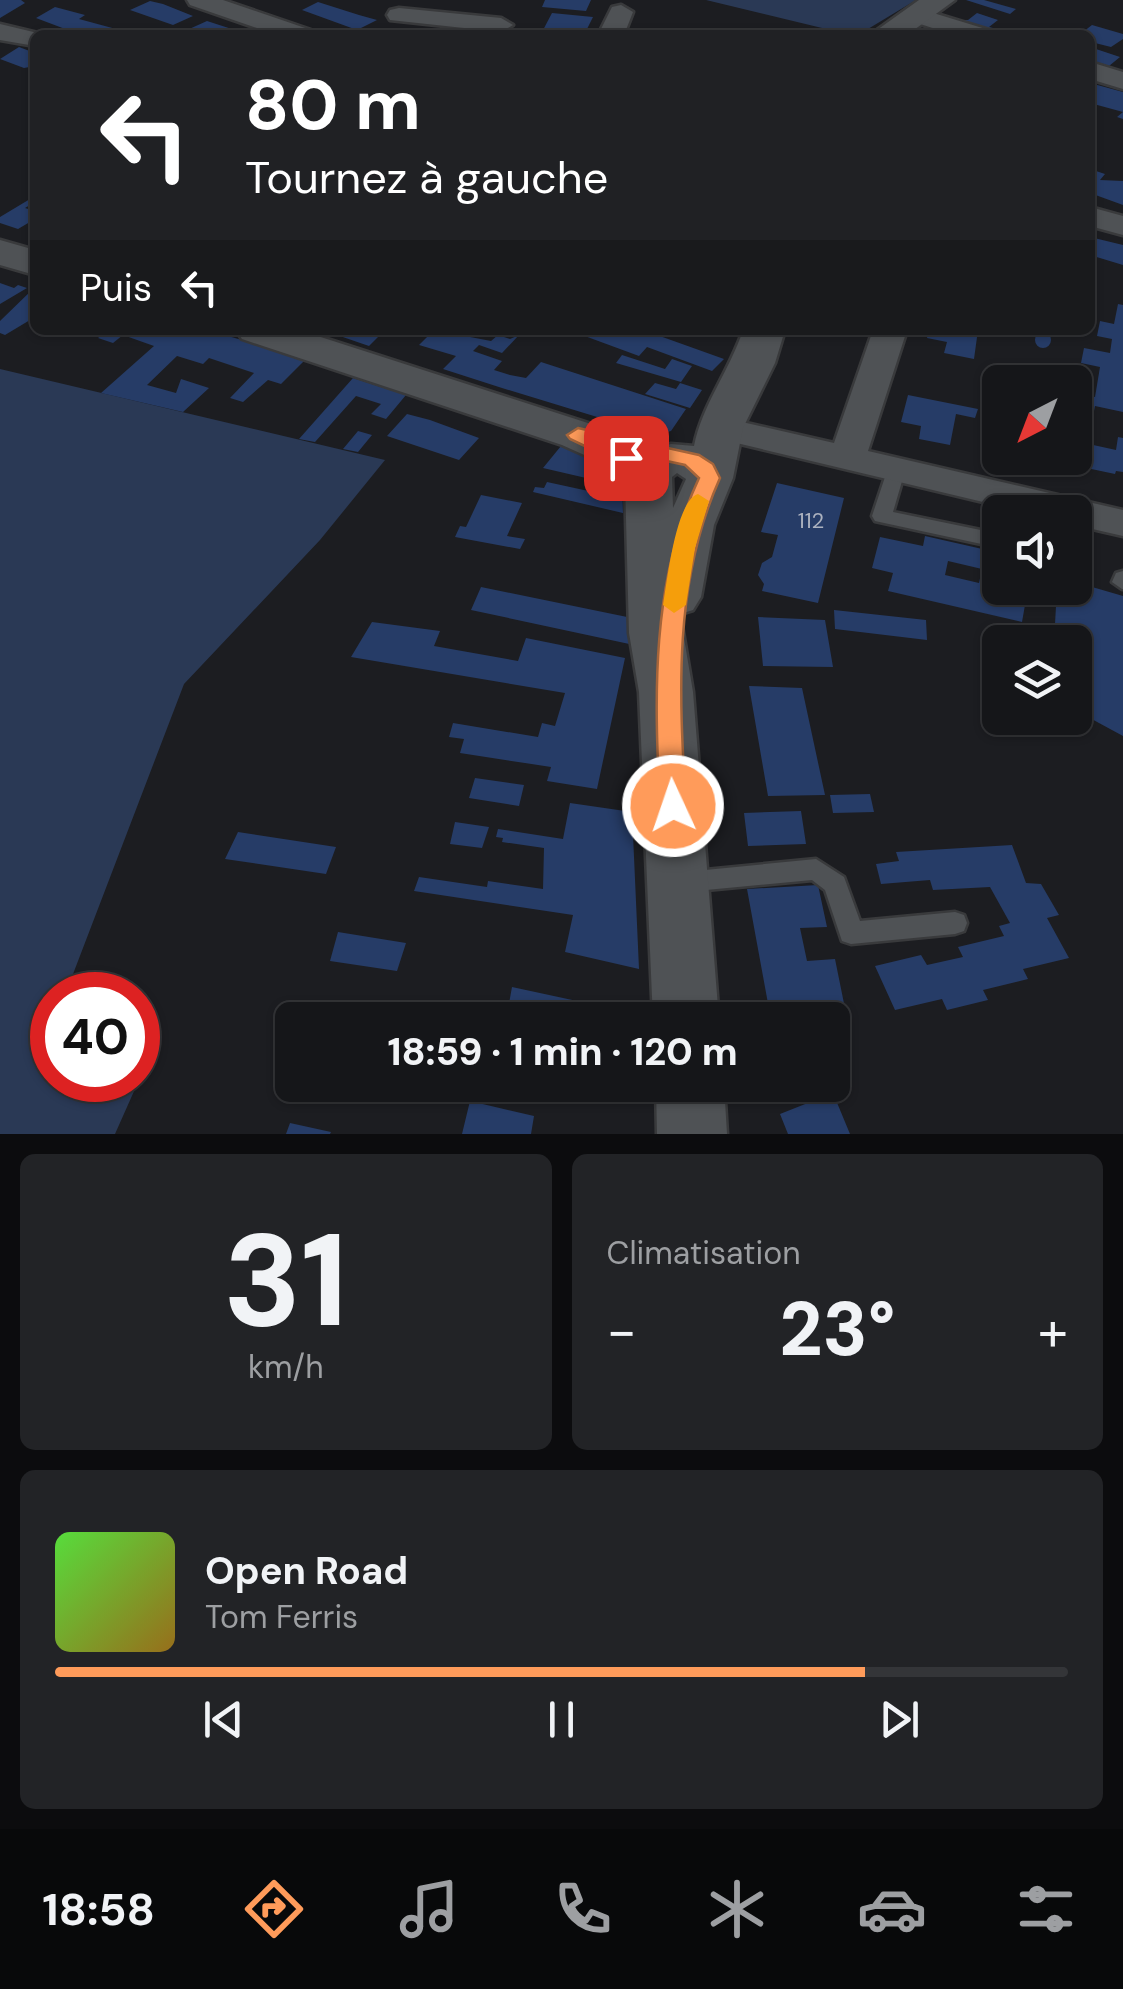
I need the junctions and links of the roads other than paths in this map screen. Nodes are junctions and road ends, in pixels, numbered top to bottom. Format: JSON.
{"nodes":[{"id":1,"x":199,"y":0,"type":"edge"},
{"id":2,"x":929,"y":8,"type":"edge"},
{"id":3,"x":399,"y":15,"type":"dead end"},
{"id":4,"x":488,"y":28,"type":"edge"},
{"id":5,"x":285,"y":30,"type":"edge"},
{"id":6,"x":894,"y":30,"type":"edge"},
{"id":7,"x":971,"y":30,"type":"edge"},
{"id":8,"x":0,"y":32,"type":"edge"},
{"id":9,"x":30,"y":37,"type":"edge"},
{"id":10,"x":1095,"y":72,"type":"edge"},
{"id":11,"x":1123,"y":81,"type":"edge"},
{"id":12,"x":1095,"y":218,"type":"edge"},
{"id":13,"x":1123,"y":226,"type":"edge"},
{"id":14,"x":0,"y":252,"type":"edge"},
{"id":15,"x":30,"y":262,"type":"edge"},
{"id":16,"x":272,"y":335,"type":"edge"},
{"id":17,"x":762,"y":335,"type":"edge"},
{"id":18,"x":888,"y":335,"type":"edge"},
{"id":19,"x":720,"y":428,"type":"junction"},
{"id":20,"x":847,"y":460,"type":"junction"},
{"id":21,"x":896,"y":471,"type":"junction"},
{"id":22,"x":677,"y":474,"type":"junction"},
{"id":23,"x":991,"y":495,"type":"edge"},
{"id":24,"x":1092,"y":517,"type":"edge"},
{"id":25,"x":1123,"y":523,"type":"edge"},
{"id":26,"x":982,"y":537,"type":"edge"},
{"id":27,"x":678,"y":883,"type":"junction"},
{"id":28,"x":955,"y":923,"type":"dead end"},
{"id":29,"x":685,"y":1002,"type":"edge"},
{"id":30,"x":691,"y":1102,"type":"edge"},
{"id":31,"x":692,"y":1134,"type":"edge"}],
"edges":[{"from":1,"to":5,"type":"street"},
{"from":2,"to":6,"type":"street"},
{"from":2,"to":7,"type":"street"},
{"from":3,"to":4,"type":"street"},
{"from":8,"to":9,"type":"street"},
{"from":10,"to":11,"type":"street"},
{"from":12,"to":13,"type":"street"},
{"from":14,"to":15,"type":"street"},
{"from":16,"to":22,"type":"street"},
{"from":17,"to":19,"type":"street"},
{"from":18,"to":20,"type":"street"},
{"from":19,"to":20,"type":"street"},
{"from":19,"to":22,"type":"street"},
{"from":20,"to":21,"type":"street"},
{"from":21,"to":23,"type":"street"},
{"from":21,"to":26,"type":"lane"},
{"from":22,"to":27,"type":"street"},
{"from":24,"to":25,"type":"street"},
{"from":27,"to":28,"type":"lane"},
{"from":27,"to":29,"type":"street"},
{"from":30,"to":31,"type":"street"}]}
